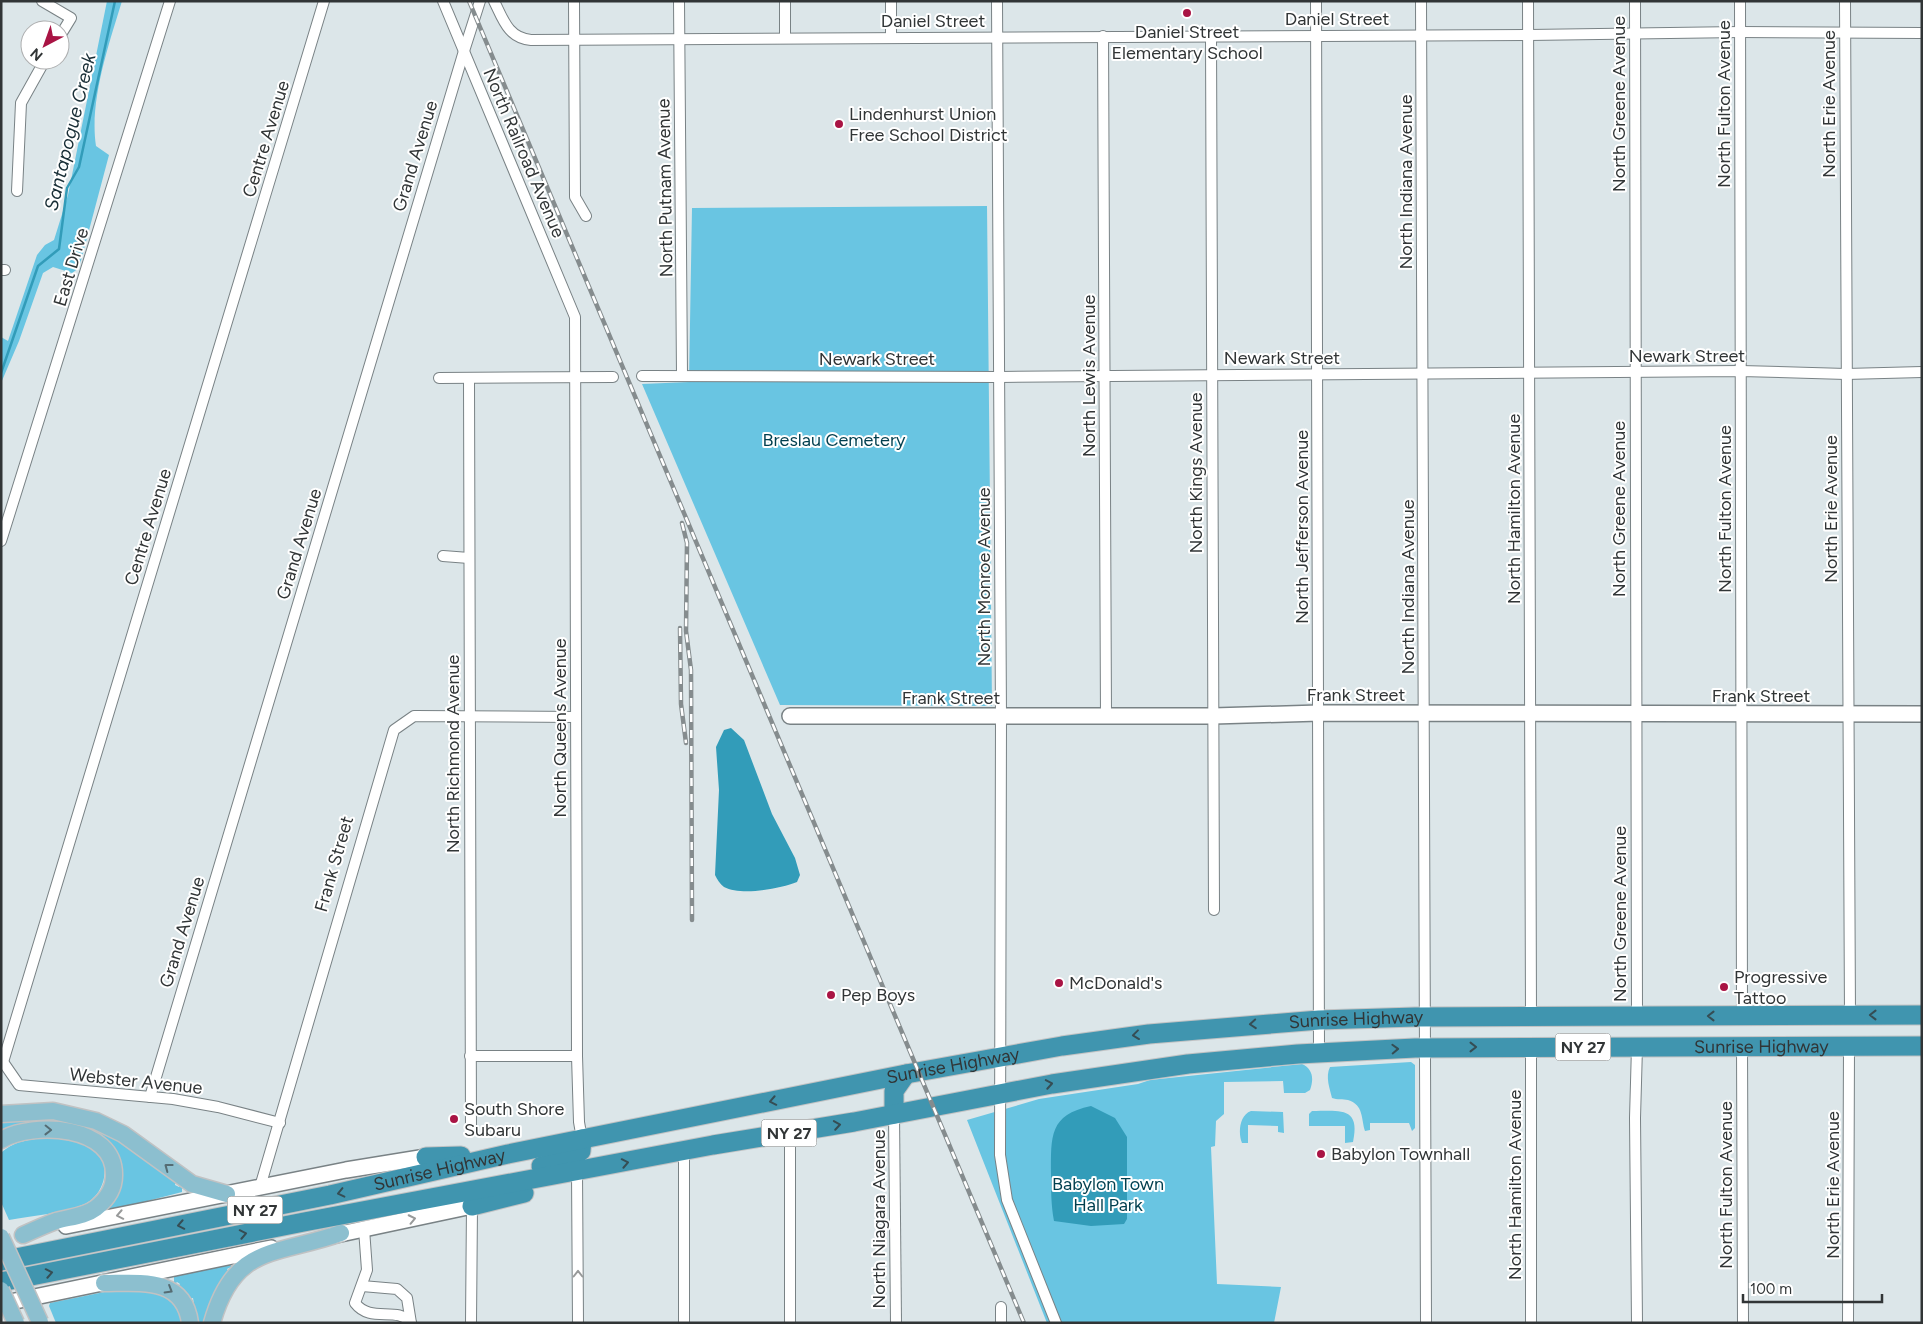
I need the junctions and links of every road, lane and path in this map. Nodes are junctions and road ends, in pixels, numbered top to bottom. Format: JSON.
{"nodes":[{"id":1,"x":42,"y":1,"type":"edge"},
{"id":2,"x":170,"y":1,"type":"edge"},
{"id":3,"x":324,"y":1,"type":"edge"},
{"id":4,"x":443,"y":1,"type":"edge"},
{"id":5,"x":480,"y":1,"type":"edge"},
{"id":6,"x":494,"y":1,"type":"edge"},
{"id":7,"x":574,"y":1,"type":"edge"},
{"id":8,"x":679,"y":1,"type":"edge"},
{"id":9,"x":785,"y":1,"type":"edge"},
{"id":10,"x":891,"y":1,"type":"edge"},
{"id":11,"x":997,"y":1,"type":"edge"},
{"id":12,"x":1316,"y":1,"type":"edge"},
{"id":13,"x":1421,"y":1,"type":"edge"},
{"id":14,"x":1528,"y":1,"type":"edge"},
{"id":15,"x":1635,"y":1,"type":"edge"},
{"id":16,"x":1740,"y":1,"type":"edge"},
{"id":17,"x":1845,"y":1,"type":"edge"},
{"id":18,"x":70,"y":21,"type":"edge"},
{"id":19,"x":1740,"y":32,"type":"junction"},
{"id":20,"x":1922,"y":32,"type":"edge"},
{"id":21,"x":1635,"y":33,"type":"junction"},
{"id":22,"x":1845,"y":33,"type":"junction"},
{"id":23,"x":1421,"y":35,"type":"junction"},
{"id":24,"x":1103,"y":36,"type":"junction"},
{"id":25,"x":1211,"y":36,"type":"junction"},
{"id":26,"x":1318,"y":36,"type":"junction"},
{"id":27,"x":1529,"y":36,"type":"junction"},
{"id":28,"x":891,"y":37,"type":"junction"},
{"id":29,"x":785,"y":38,"type":"junction"},
{"id":30,"x":997,"y":38,"type":"junction"},
{"id":31,"x":573,"y":39,"type":"junction"},
{"id":32,"x":679,"y":39,"type":"junction"},
{"id":33,"x":464,"y":50,"type":"junction"},
{"id":34,"x":39,"y":70,"type":"edge"},
{"id":35,"x":17,"y":192,"type":"dead end"},
{"id":36,"x":586,"y":216,"type":"dead end"},
{"id":37,"x":575,"y":317,"type":"joint"},
{"id":38,"x":1741,"y":371,"type":"junction"},
{"id":39,"x":1635,"y":372,"type":"junction"},
{"id":40,"x":1922,"y":372,"type":"edge"},
{"id":41,"x":1424,"y":374,"type":"junction"},
{"id":42,"x":1529,"y":374,"type":"junction"},
{"id":43,"x":1846,"y":374,"type":"junction"},
{"id":44,"x":682,"y":375,"type":"junction"},
{"id":45,"x":1105,"y":375,"type":"junction"},
{"id":46,"x":1212,"y":375,"type":"junction"},
{"id":47,"x":1317,"y":375,"type":"junction"},
{"id":48,"x":642,"y":376,"type":"dead end"},
{"id":49,"x":613,"y":377,"type":"dead end"},
{"id":50,"x":1000,"y":377,"type":"junction"},
{"id":51,"x":439,"y":378,"type":"dead end"},
{"id":52,"x":574,"y":378,"type":"junction"},
{"id":53,"x":469,"y":379,"type":"junction"},
{"id":54,"x":1,"y":541,"type":"edge"},
{"id":55,"x":443,"y":556,"type":"dead end"},
{"id":56,"x":469,"y":558,"type":"junction"},
{"id":57,"x":1319,"y":713,"type":"junction"},
{"id":58,"x":1424,"y":714,"type":"junction"},
{"id":59,"x":1637,"y":714,"type":"junction"},
{"id":60,"x":1743,"y":714,"type":"junction"},
{"id":61,"x":1922,"y":714,"type":"edge"},
{"id":62,"x":1106,"y":715,"type":"junction"},
{"id":63,"x":1531,"y":715,"type":"junction"},
{"id":64,"x":1848,"y":715,"type":"junction"},
{"id":65,"x":790,"y":716,"type":"dead end"},
{"id":66,"x":1213,"y":716,"type":"junction"},
{"id":67,"x":470,"y":717,"type":"junction"},
{"id":68,"x":576,"y":717,"type":"junction"},
{"id":69,"x":1001,"y":717,"type":"junction"},
{"id":70,"x":1214,"y":910,"type":"dead end"},
{"id":71,"x":1922,"y":1015,"type":"edge"},
{"id":72,"x":1742,"y":1016,"type":"junction"},
{"id":73,"x":1850,"y":1016,"type":"junction"},
{"id":74,"x":1424,"y":1017,"type":"junction"},
{"id":75,"x":1531,"y":1017,"type":"junction"},
{"id":76,"x":1637,"y":1017,"type":"junction"},
{"id":77,"x":1319,"y":1020,"type":"junction"},
{"id":78,"x":1742,"y":1046,"type":"junction"},
{"id":79,"x":1849,"y":1046,"type":"junction"},
{"id":80,"x":1922,"y":1046,"type":"edge"},
{"id":81,"x":1531,"y":1047,"type":"junction"},
{"id":82,"x":1637,"y":1047,"type":"junction"},
{"id":83,"x":1424,"y":1048,"type":"junction"},
{"id":84,"x":1319,"y":1053,"type":"junction"},
{"id":85,"x":470,"y":1056,"type":"junction"},
{"id":86,"x":577,"y":1056,"type":"junction"},
{"id":87,"x":1001,"y":1056,"type":"junction"},
{"id":88,"x":2,"y":1060,"type":"edge"},
{"id":89,"x":906,"y":1074,"type":"junction"},
{"id":90,"x":1001,"y":1093,"type":"junction"},
{"id":91,"x":150,"y":1097,"type":"junction"},
{"id":92,"x":1,"y":1114,"type":"edge"},
{"id":93,"x":894,"y":1114,"type":"junction"},
{"id":94,"x":280,"y":1123,"type":"junction"},
{"id":95,"x":471,"y":1130,"type":"dead end"},
{"id":96,"x":790,"y":1133,"type":"junction"},
{"id":97,"x":1,"y":1140,"type":"edge"},
{"id":98,"x":582,"y":1140,"type":"junction"},
{"id":99,"x":684,"y":1150,"type":"junction"},
{"id":100,"x":508,"y":1154,"type":"junction"},
{"id":101,"x":426,"y":1158,"type":"joint"},
{"id":102,"x":577,"y":1172,"type":"junction"},
{"id":103,"x":260,"y":1187,"type":"junction"},
{"id":104,"x":227,"y":1194,"type":"junction"},
{"id":105,"x":423,"y":1201,"type":"junction"},
{"id":106,"x":472,"y":1206,"type":"junction"},
{"id":107,"x":364,"y":1228,"type":"junction"},
{"id":108,"x":342,"y":1233,"type":"junction"},
{"id":109,"x":24,"y":1234,"type":"junction"},
{"id":110,"x":1,"y":1238,"type":"edge"},
{"id":111,"x":1,"y":1261,"type":"edge"},
{"id":112,"x":1,"y":1282,"type":"edge"},
{"id":113,"x":104,"y":1283,"type":"junction"},
{"id":114,"x":362,"y":1286,"type":"junction"},
{"id":115,"x":1,"y":1290,"type":"edge"},
{"id":116,"x":1,"y":1304,"type":"edge"},
{"id":117,"x":1001,"y":1307,"type":"dead end"},
{"id":118,"x":41,"y":1322,"type":"edge"},
{"id":119,"x":16,"y":1323,"type":"edge"},
{"id":120,"x":190,"y":1323,"type":"edge"},
{"id":121,"x":212,"y":1323,"type":"edge"},
{"id":122,"x":411,"y":1323,"type":"edge"},
{"id":123,"x":471,"y":1323,"type":"edge"},
{"id":124,"x":578,"y":1323,"type":"edge"},
{"id":125,"x":684,"y":1323,"type":"edge"},
{"id":126,"x":790,"y":1323,"type":"edge"},
{"id":127,"x":896,"y":1323,"type":"edge"},
{"id":128,"x":1001,"y":1323,"type":"edge"},
{"id":129,"x":1056,"y":1323,"type":"edge"},
{"id":130,"x":1426,"y":1323,"type":"edge"},
{"id":131,"x":1531,"y":1323,"type":"edge"},
{"id":132,"x":1637,"y":1323,"type":"edge"},
{"id":133,"x":1743,"y":1323,"type":"edge"},
{"id":134,"x":1848,"y":1323,"type":"edge"}],
"edges":[{"from":1,"to":18,"type":"street"},
{"from":2,"to":54,"type":"street","name":"East Drive"},
{"from":3,"to":88,"type":"street","name":"Centre Avenue"},
{"from":4,"to":33,"type":"street","name":"North Railroad Avenue"},
{"from":5,"to":33,"type":"street","name":"Grand Avenue"},
{"from":6,"to":31,"type":"street","name":"Daniel Street"},
{"from":7,"to":31,"type":"street"},
{"from":8,"to":32,"type":"street","name":"North Putnam Avenue"},
{"from":9,"to":29,"type":"street"},
{"from":10,"to":28,"type":"street"},
{"from":11,"to":30,"type":"street","name":"North Monroe Avenue"},
{"from":12,"to":26,"type":"street","name":"North Jefferson Avenue"},
{"from":13,"to":23,"type":"street","name":"North Indiana Avenue"},
{"from":14,"to":27,"type":"street","name":"North Hamilton Avenue"},
{"from":15,"to":21,"type":"street","name":"North Greene Avenue"},
{"from":16,"to":19,"type":"street","name":"North Fulton Avenue"},
{"from":17,"to":22,"type":"street","name":"North Erie Avenue"},
{"from":19,"to":21,"type":"street","name":"Daniel Street"},
{"from":19,"to":22,"type":"street","name":"Daniel Street"},
{"from":19,"to":38,"type":"street","name":"North Fulton Avenue"},
{"from":20,"to":22,"type":"street","name":"Daniel Street"},
{"from":21,"to":27,"type":"street","name":"Daniel Street"},
{"from":21,"to":39,"type":"street","name":"North Greene Avenue"},
{"from":22,"to":43,"type":"street","name":"North Erie Avenue"},
{"from":23,"to":26,"type":"street","name":"Daniel Street"},
{"from":23,"to":27,"type":"street","name":"Daniel Street"},
{"from":23,"to":41,"type":"street","name":"North Indiana Avenue"},
{"from":24,"to":25,"type":"street","name":"Daniel Street"},
{"from":24,"to":30,"type":"street","name":"Daniel Street"},
{"from":24,"to":45,"type":"street","name":"North Lewis Avenue"},
{"from":25,"to":26,"type":"street","name":"Daniel Street"},
{"from":25,"to":46,"type":"street","name":"North Kings Avenue"},
{"from":26,"to":47,"type":"street","name":"North Jefferson Avenue"},
{"from":27,"to":42,"type":"street","name":"North Hamilton Avenue"},
{"from":28,"to":29,"type":"street","name":"Daniel Street"},
{"from":28,"to":30,"type":"street","name":"Daniel Street"},
{"from":29,"to":32,"type":"street","name":"Daniel Street"},
{"from":30,"to":50,"type":"street","name":"North Monroe Avenue"},
{"from":31,"to":32,"type":"street","name":"Daniel Street"},
{"from":31,"to":36,"type":"street"},
{"from":32,"to":44,"type":"street","name":"North Putnam Avenue"},
{"from":33,"to":37,"type":"street","name":"North Railroad Avenue"},
{"from":33,"to":91,"type":"street","name":"Grand Avenue"},
{"from":34,"to":35,"type":"street"},
{"from":37,"to":52,"type":"street","name":"North Queens Avenue"},
{"from":38,"to":39,"type":"street","name":"Newark Street"},
{"from":38,"to":43,"type":"street","name":"Newark Street"},
{"from":38,"to":60,"type":"street","name":"North Fulton Avenue"},
{"from":39,"to":42,"type":"street","name":"Newark Street"},
{"from":39,"to":59,"type":"street","name":"North Greene Avenue"},
{"from":40,"to":43,"type":"street","name":"Newark Street"},
{"from":41,"to":42,"type":"street","name":"Newark Street"},
{"from":41,"to":47,"type":"street","name":"Newark Street"},
{"from":41,"to":58,"type":"street","name":"North Indiana Avenue"},
{"from":42,"to":63,"type":"street","name":"North Hamilton Avenue"},
{"from":43,"to":64,"type":"street","name":"North Erie Avenue"},
{"from":44,"to":48,"type":"street","name":"Newark Street"},
{"from":44,"to":50,"type":"street","name":"Newark Street"},
{"from":45,"to":46,"type":"street","name":"Newark Street"},
{"from":45,"to":50,"type":"street","name":"Newark Street"},
{"from":45,"to":62,"type":"street","name":"North Lewis Avenue"},
{"from":46,"to":47,"type":"street","name":"Newark Street"},
{"from":46,"to":66,"type":"street","name":"North Kings Avenue"},
{"from":47,"to":57,"type":"street","name":"North Jefferson Avenue"},
{"from":49,"to":52,"type":"street"},
{"from":50,"to":69,"type":"street","name":"North Monroe Avenue"},
{"from":51,"to":53,"type":"street"},
{"from":52,"to":53,"type":"street"},
{"from":52,"to":68,"type":"street","name":"North Queens Avenue"},
{"from":53,"to":56,"type":"street","name":"North Richmond Avenue"},
{"from":55,"to":56,"type":"street"},
{"from":56,"to":67,"type":"street","name":"North Richmond Avenue"},
{"from":57,"to":58,"type":"street","name":"Frank Street"},
{"from":57,"to":66,"type":"street","name":"Frank Street"},
{"from":57,"to":77,"type":"street","name":"North Jefferson Avenue"},
{"from":58,"to":63,"type":"street","name":"Frank Street"},
{"from":58,"to":74,"type":"street","name":"North Indiana Avenue"},
{"from":59,"to":60,"type":"street","name":"Frank Street"},
{"from":59,"to":63,"type":"street","name":"Frank Street"},
{"from":59,"to":76,"type":"street","name":"North Greene Avenue"},
{"from":60,"to":64,"type":"street","name":"Frank Street"},
{"from":60,"to":72,"type":"street","name":"North Fulton Avenue"},
{"from":61,"to":64,"type":"street","name":"Frank Street"},
{"from":62,"to":66,"type":"street","name":"Frank Street"},
{"from":62,"to":69,"type":"street","name":"Frank Street"},
{"from":63,"to":75,"type":"street","name":"North Hamilton Avenue"},
{"from":64,"to":73,"type":"street","name":"North Erie Avenue"},
{"from":65,"to":69,"type":"street","name":"Frank Street"},
{"from":66,"to":70,"type":"street","name":"North Kings Avenue"},
{"from":67,"to":68,"type":"street","name":"Frank Street"},
{"from":67,"to":85,"type":"street","name":"North Richmond Avenue"},
{"from":67,"to":94,"type":"street","name":"Frank Street"},
{"from":68,"to":86,"type":"street","name":"North Queens Avenue"},
{"from":69,"to":87,"type":"street","name":"North Monroe Avenue"},
{"from":71,"to":73,"type":"highway","name":"Sunrise Highway","number":"NY 27","one_way":true},
{"from":72,"to":73,"type":"highway","name":"Sunrise Highway","number":"NY 27"},
{"from":72,"to":76,"type":"highway","name":"Sunrise Highway","number":"NY 27","one_way":true},
{"from":74,"to":75,"type":"highway","name":"Sunrise Highway","number":"NY 27"},
{"from":74,"to":77,"type":"highway","name":"Sunrise Highway","number":"NY 27"},
{"from":74,"to":83,"type":"street","name":"North Indiana Avenue"},
{"from":75,"to":76,"type":"highway","name":"Sunrise Highway","number":"NY 27"},
{"from":77,"to":84,"type":"street","name":"North Jefferson Avenue"},
{"from":77,"to":87,"type":"highway","name":"Sunrise Highway","number":"NY 27","one_way":true},
{"from":78,"to":79,"type":"highway","name":"Sunrise Highway","number":"NY 27"},
{"from":78,"to":82,"type":"highway","name":"Sunrise Highway","number":"NY 27"},
{"from":78,"to":133,"type":"street","name":"North Fulton Avenue"},
{"from":79,"to":80,"type":"highway","name":"Sunrise Highway","number":"NY 27"},
{"from":79,"to":134,"type":"street","name":"North Erie Avenue"},
{"from":81,"to":82,"type":"highway","name":"Sunrise Highway","number":"NY 27"},
{"from":83,"to":81,"type":"highway","name":"Sunrise Highway","number":"NY 27","one_way":true},
{"from":81,"to":131,"type":"street","name":"North Hamilton Avenue"},
{"from":82,"to":132,"type":"street"},
{"from":84,"to":83,"type":"highway","name":"Sunrise Highway","number":"NY 27","one_way":true},
{"from":83,"to":130,"type":"street","name":"North Indiana Avenue"},
{"from":90,"to":84,"type":"highway","name":"Sunrise Highway","number":"NY 27","one_way":true},
{"from":85,"to":86,"type":"street"},
{"from":85,"to":95,"type":"street","name":"North Richmond Avenue"},
{"from":86,"to":98,"type":"street","name":"North Queens Avenue"},
{"from":87,"to":89,"type":"highway","name":"Sunrise Highway","number":"NY 27"},
{"from":87,"to":90,"type":"street","name":"North Monroe Avenue"},
{"from":88,"to":91,"type":"street","name":"Webster Avenue"},
{"from":89,"to":93,"type":"highway"},
{"from":89,"to":98,"type":"highway","name":"Sunrise Highway","number":"NY 27","one_way":true},
{"from":90,"to":93,"type":"highway","name":"Sunrise Highway","number":"NY 27"},
{"from":90,"to":129,"type":"street","name":"North Monroe Avenue"},
{"from":91,"to":94,"type":"street","name":"Webster Avenue"},
{"from":104,"to":92,"type":"main road","one_way":true},
{"from":96,"to":93,"type":"highway","name":"Sunrise Highway","number":"NY 27","one_way":true},
{"from":93,"to":127,"type":"street","name":"North Niagara Avenue"},
{"from":94,"to":103,"type":"street","name":"Frank Street"},
{"from":96,"to":99,"type":"highway","name":"Sunrise Highway","number":"NY 27"},
{"from":96,"to":126,"type":"street"},
{"from":97,"to":109,"type":"main road","one_way":true},
{"from":98,"to":100,"type":"highway","name":"Sunrise Highway","number":"NY 27"},
{"from":98,"to":105,"type":"highway"},
{"from":102,"to":99,"type":"highway","name":"Sunrise Highway","number":"NY 27","one_way":true},
{"from":99,"to":125,"type":"street"},
{"from":100,"to":101,"type":"highway"},
{"from":100,"to":111,"type":"highway","name":"Sunrise Highway","number":"NY 27","one_way":true},
{"from":101,"to":103,"type":"street","name":"Sunrise Highway"},
{"from":102,"to":105,"type":"highway","name":"Sunrise Highway","number":"NY 27"},
{"from":102,"to":106,"type":"highway"},
{"from":124,"to":102,"type":"street","one_way":true},
{"from":103,"to":104,"type":"street","name":"Sunrise Highway"},
{"from":104,"to":109,"type":"street","name":"Sunrise Highway","one_way":true},
{"from":112,"to":105,"type":"highway","name":"Sunrise Highway","number":"NY 27","one_way":true},
{"from":107,"to":106,"type":"street","one_way":true},
{"from":106,"to":123,"type":"street"},
{"from":107,"to":108,"type":"street"},
{"from":107,"to":114,"type":"street"},
{"from":108,"to":113,"type":"street"},
{"from":108,"to":121,"type":"main road"},
{"from":109,"to":110,"type":"street","name":"Sunrise Highway"},
{"from":110,"to":118,"type":"main road","bridge":true},
{"from":113,"to":116,"type":"street"},
{"from":113,"to":120,"type":"main road","one_way":true},
{"from":114,"to":122,"type":"street"},
{"from":114,"to":122,"type":"street"},
{"from":115,"to":119,"type":"main road","bridge":true},
{"from":117,"to":128,"type":"street"}]}
